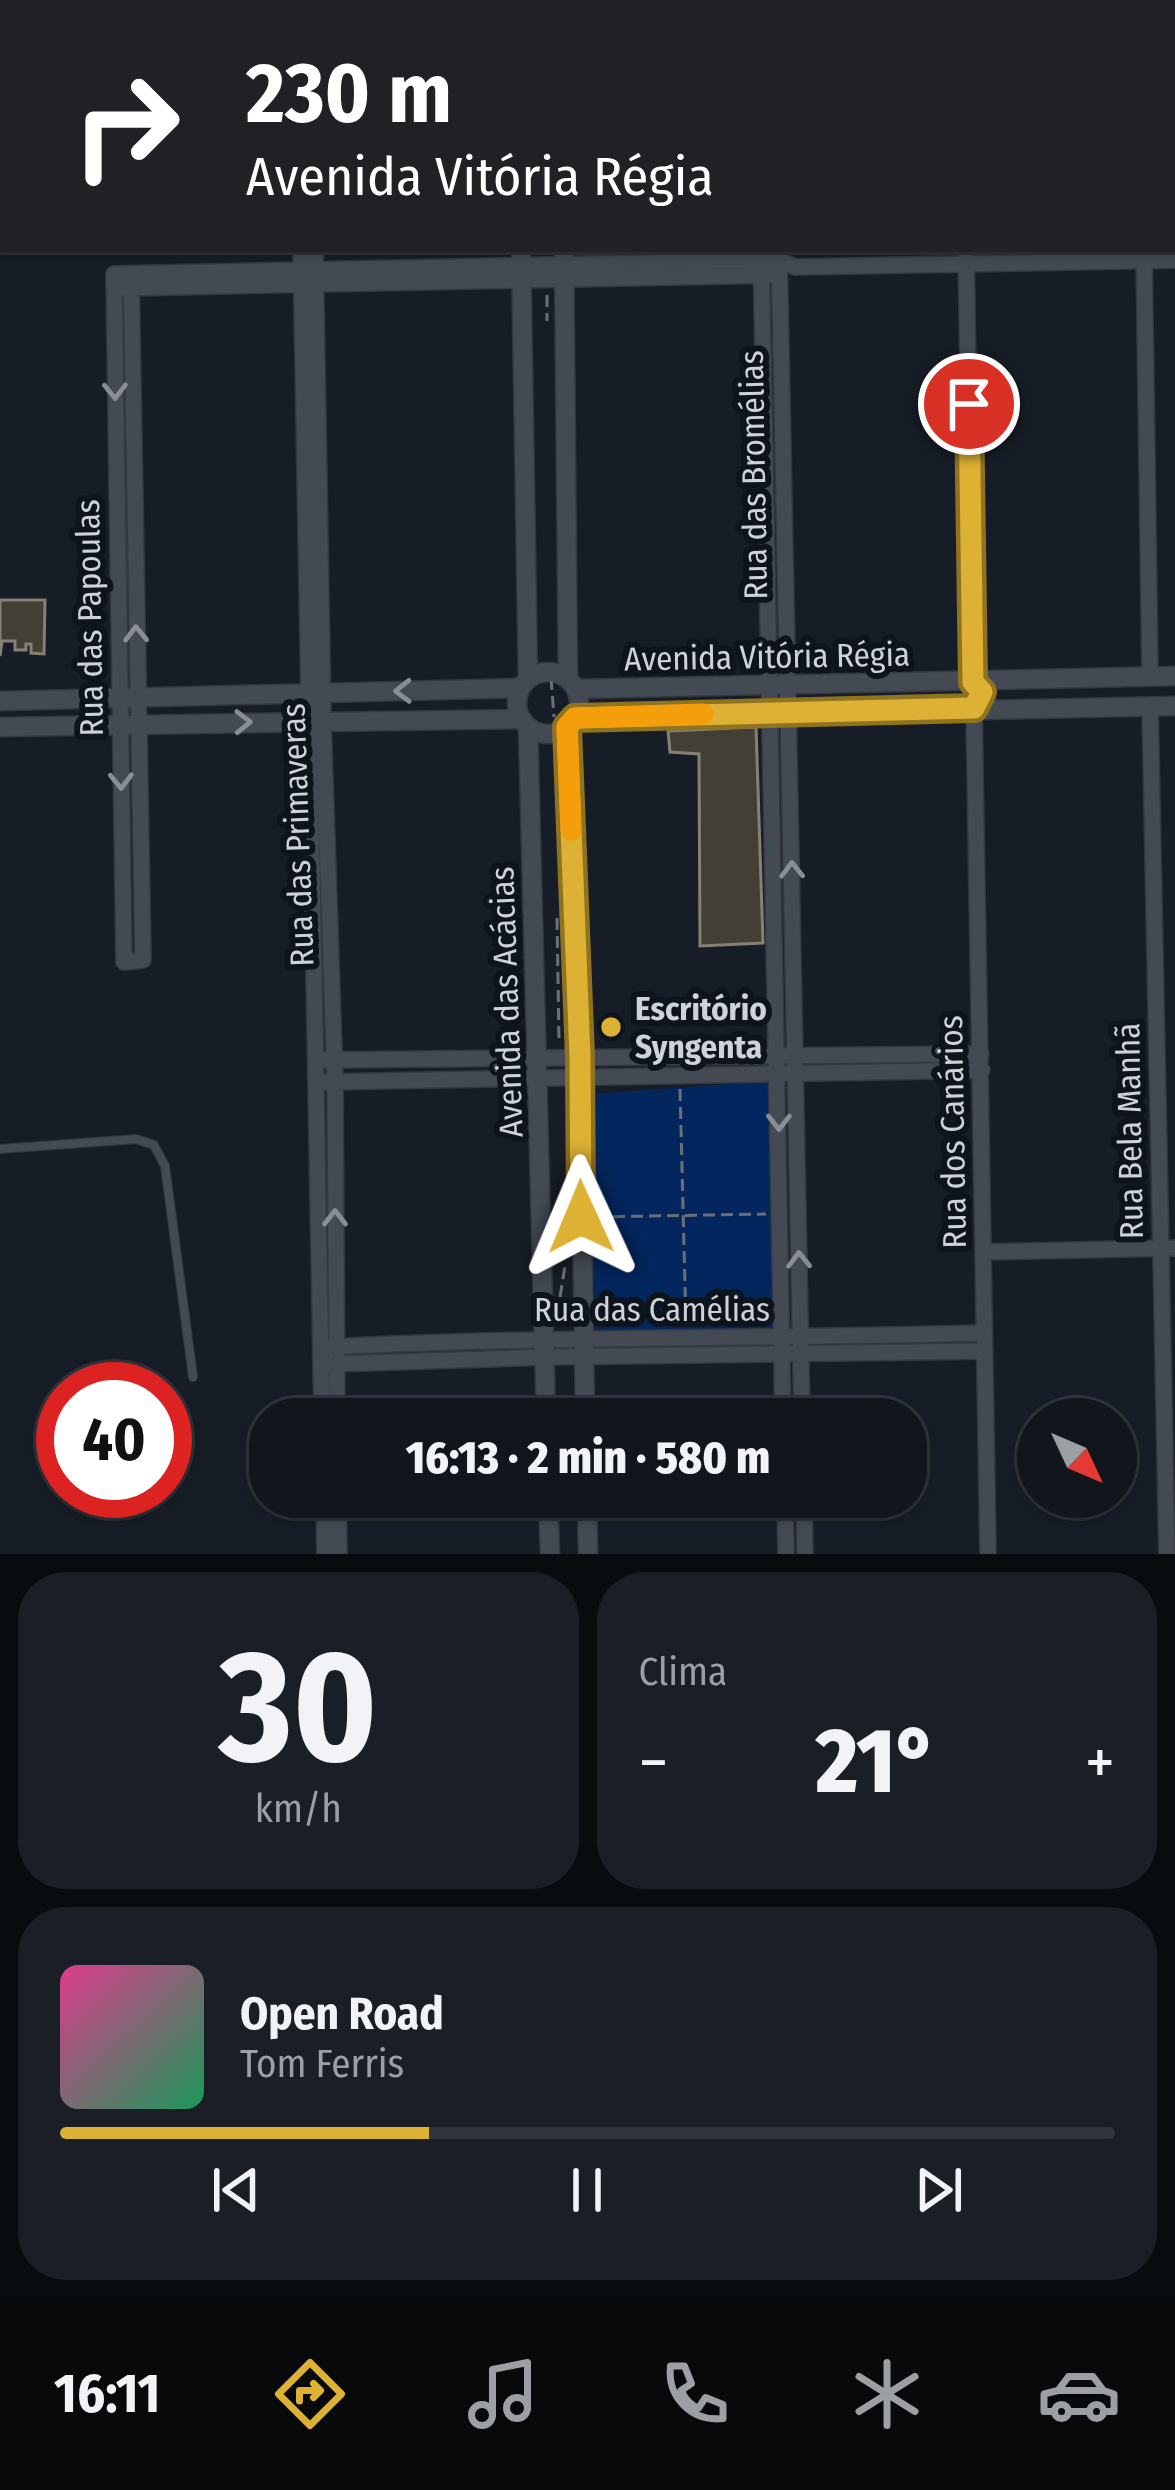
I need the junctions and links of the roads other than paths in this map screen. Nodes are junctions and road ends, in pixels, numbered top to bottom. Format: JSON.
{"nodes":[{"id":1,"x":303,"y":252,"type":"edge"},
{"id":2,"x":315,"y":252,"type":"edge"},
{"id":3,"x":1144,"y":255,"type":"edge"},
{"id":4,"x":966,"y":256,"type":"edge"},
{"id":5,"x":1175,"y":260,"type":"edge"},
{"id":6,"x":774,"y":262,"type":"edge"},
{"id":7,"x":564,"y":264,"type":"edge"},
{"id":8,"x":521,"y":265,"type":"edge"},
{"id":9,"x":309,"y":278,"type":"junction"},
{"id":10,"x":1150,"y":676,"type":"junction"},
{"id":11,"x":1175,"y":676,"type":"edge"},
{"id":12,"x":973,"y":682,"type":"junction"},
{"id":13,"x":524,"y":684,"type":"junction"},
{"id":14,"x":572,"y":684,"type":"junction"},
{"id":15,"x":778,"y":687,"type":"junction"},
{"id":16,"x":315,"y":693,"type":"junction"},
{"id":17,"x":129,"y":698,"type":"junction"},
{"id":18,"x":0,"y":701,"type":"edge"},
{"id":19,"x":1150,"y":706,"type":"junction"},
{"id":20,"x":1175,"y":706,"type":"edge"},
{"id":21,"x":974,"y":708,"type":"junction"},
{"id":22,"x":778,"y":711,"type":"junction"},
{"id":23,"x":316,"y":720,"type":"junction"},
{"id":24,"x":525,"y":723,"type":"junction"},
{"id":25,"x":571,"y":723,"type":"junction"},
{"id":26,"x":129,"y":725,"type":"junction"},
{"id":27,"x":0,"y":727,"type":"edge"},
{"id":28,"x":778,"y":1055,"type":"junction"},
{"id":29,"x":796,"y":1055,"type":"junction"},
{"id":30,"x":315,"y":1060,"type":"junction"},
{"id":31,"x":334,"y":1060,"type":"junction"},
{"id":32,"x":981,"y":1062,"type":"junction"},
{"id":33,"x":579,"y":1067,"type":"junction"},
{"id":34,"x":539,"y":1068,"type":"junction"},
{"id":35,"x":788,"y":1074,"type":"junction"},
{"id":36,"x":316,"y":1082,"type":"junction"},
{"id":37,"x":334,"y":1082,"type":"junction"},
{"id":38,"x":0,"y":1149,"type":"edge"},
{"id":39,"x":1168,"y":1248,"type":"edge"},
{"id":40,"x":983,"y":1252,"type":"junction"},
{"id":41,"x":984,"y":1333,"type":"junction"},
{"id":42,"x":801,"y":1346,"type":"junction"},
{"id":43,"x":782,"y":1347,"type":"junction"},
{"id":44,"x":544,"y":1348,"type":"junction"},
{"id":45,"x":584,"y":1348,"type":"junction"},
{"id":46,"x":985,"y":1351,"type":"junction"},
{"id":47,"x":328,"y":1356,"type":"junction"},
{"id":48,"x":193,"y":1377,"type":"dead end"},
{"id":49,"x":324,"y":1398,"type":"edge"},
{"id":50,"x":334,"y":1398,"type":"edge"},
{"id":51,"x":545,"y":1398,"type":"edge"},
{"id":52,"x":585,"y":1398,"type":"edge"},
{"id":53,"x":783,"y":1398,"type":"edge"},
{"id":54,"x":802,"y":1398,"type":"edge"},
{"id":55,"x":324,"y":1518,"type":"edge"},
{"id":56,"x":338,"y":1518,"type":"edge"},
{"id":57,"x":549,"y":1518,"type":"edge"},
{"id":58,"x":587,"y":1518,"type":"edge"},
{"id":59,"x":785,"y":1518,"type":"edge"},
{"id":60,"x":804,"y":1518,"type":"edge"},
{"id":61,"x":325,"y":1554,"type":"edge"},
{"id":62,"x":339,"y":1554,"type":"edge"},
{"id":63,"x":550,"y":1554,"type":"edge"},
{"id":64,"x":588,"y":1554,"type":"edge"},
{"id":65,"x":786,"y":1554,"type":"edge"},
{"id":66,"x":805,"y":1554,"type":"edge"},
{"id":67,"x":988,"y":1554,"type":"edge"},
{"id":68,"x":1167,"y":1554,"type":"edge"}],
"edges":[{"from":1,"to":9,"type":"street","name":"Rua das Primaveras"},
{"from":2,"to":9,"type":"street","name":"Rua das Primaveras"},
{"from":3,"to":4,"type":"street"},
{"from":3,"to":5,"type":"street"},
{"from":3,"to":10,"type":"street"},
{"from":4,"to":6,"type":"street"},
{"from":4,"to":12,"type":"street"},
{"from":6,"to":7,"type":"street"},
{"from":6,"to":15,"type":"street","name":"Rua das Bromélias"},
{"from":7,"to":8,"type":"street"},
{"from":7,"to":14,"type":"street"},
{"from":8,"to":9,"type":"street"},
{"from":8,"to":13,"type":"street"},
{"from":9,"to":16,"type":"street","name":"Rua das Primaveras"},
{"from":9,"to":17,"type":"street","name":"Rua das Papoulas"},
{"from":10,"to":11,"type":"street","name":"Avenida Vitória Régia"},
{"from":10,"to":12,"type":"street","name":"Avenida Vitória Régia"},
{"from":10,"to":19,"type":"street","name":"Rua Bela Manhã"},
{"from":12,"to":15,"type":"street","name":"Avenida Vitória Régia"},
{"from":12,"to":21,"type":"street","name":"Rua dos Canários"},
{"from":13,"to":14,"type":"street"},
{"from":13,"to":16,"type":"street","one_way":true},
{"from":13,"to":24,"type":"street"},
{"from":14,"to":15,"type":"street","name":"Avenida Vitória Régia"},
{"from":14,"to":25,"type":"street"},
{"from":15,"to":22,"type":"street","name":"Rua das Bromélias"},
{"from":16,"to":17,"type":"street"},
{"from":16,"to":23,"type":"street","name":"Rua das Primaveras"},
{"from":17,"to":18,"type":"street"},
{"from":17,"to":26,"type":"street","name":"Rua das Papoulas"},
{"from":19,"to":20,"type":"street","name":"Avenida Vitória Régia"},
{"from":19,"to":21,"type":"street","name":"Avenida Vitória Régia"},
{"from":19,"to":39,"type":"street","name":"Rua Bela Manhã"},
{"from":21,"to":22,"type":"street","name":"Avenida Vitória Régia"},
{"from":21,"to":32,"type":"street","name":"Rua dos Canários"},
{"from":22,"to":25,"type":"street","name":"Avenida Vitória Régia"},
{"from":22,"to":28,"type":"street","name":"Rua das Bromélias"},
{"from":29,"to":22,"type":"street","name":"Rua das Bromélias","one_way":true},
{"from":23,"to":24,"type":"street"},
{"from":26,"to":23,"type":"street","one_way":true},
{"from":23,"to":30,"type":"street","name":"Rua das Primaveras"},
{"from":23,"to":31,"type":"street","name":"Rua das Primaveras"},
{"from":24,"to":25,"type":"street"},
{"from":24,"to":34,"type":"street","name":"Avenida das Acácias"},
{"from":25,"to":33,"type":"street","name":"Avenida das Acácias"},
{"from":26,"to":26,"type":"street","name":"Rua das Papoulas","one_way":true},
{"from":26,"to":27,"type":"street"},
{"from":28,"to":29,"type":"street"},
{"from":28,"to":33,"type":"street"},
{"from":28,"to":35,"type":"street","name":"Rua das Bromélias"},
{"from":29,"to":32,"type":"street"},
{"from":29,"to":35,"type":"street","name":"Rua das Bromélias"},
{"from":30,"to":31,"type":"street"},
{"from":30,"to":36,"type":"street","name":"Rua das Primaveras"},
{"from":31,"to":34,"type":"street"},
{"from":31,"to":37,"type":"street","name":"Rua das Primaveras"},
{"from":32,"to":35,"type":"street"},
{"from":32,"to":40,"type":"street","name":"Rua dos Canários"},
{"from":33,"to":34,"type":"street"},
{"from":33,"to":35,"type":"street"},
{"from":33,"to":45,"type":"street","name":"Avenida das Acácias"},
{"from":34,"to":37,"type":"street"},
{"from":34,"to":44,"type":"street","name":"Avenida das Acácias"},
{"from":42,"to":35,"type":"street","name":"Rua das Bromélias","one_way":true},
{"from":35,"to":43,"type":"street","name":"Rua das Bromélias","one_way":true},
{"from":36,"to":37,"type":"street"},
{"from":36,"to":47,"type":"street","name":"Rua das Primaveras"},
{"from":47,"to":37,"type":"street","name":"Rua das Primaveras","one_way":true},
{"from":38,"to":48,"type":"lane"},
{"from":39,"to":40,"type":"street"},
{"from":39,"to":68,"type":"street","name":"Rua Bela Manhã"},
{"from":40,"to":41,"type":"street","name":"Rua dos Canários"},
{"from":41,"to":42,"type":"street","name":"Rua das Camélias"},
{"from":41,"to":46,"type":"street","name":"Rua dos Canários"},
{"from":42,"to":43,"type":"street","name":"Rua das Camélias"},
{"from":42,"to":46,"type":"street","name":"Rua das Camélias"},
{"from":42,"to":54,"type":"street","name":"Rua das Bromélias"},
{"from":43,"to":45,"type":"street","name":"Rua das Camélias"},
{"from":43,"to":45,"type":"street","name":"Rua das Camélias"},
{"from":43,"to":53,"type":"street","name":"Rua das Bromélias"},
{"from":44,"to":45,"type":"street","name":"Rua das Camélias"},
{"from":44,"to":47,"type":"street","name":"Rua das Camélias"},
{"from":44,"to":51,"type":"street","name":"Avenida das Acácias"},
{"from":45,"to":52,"type":"street","name":"Avenida das Acácias"},
{"from":46,"to":67,"type":"street","name":"Rua dos Canários"},
{"from":47,"to":49,"type":"street","name":"Rua das Primaveras"},
{"from":47,"to":50,"type":"street","name":"Rua das Primaveras"},
{"from":55,"to":61,"type":"street"},
{"from":56,"to":62,"type":"street"},
{"from":57,"to":63,"type":"street"},
{"from":58,"to":64,"type":"street"},
{"from":59,"to":65,"type":"street"},
{"from":60,"to":66,"type":"street"}]}
